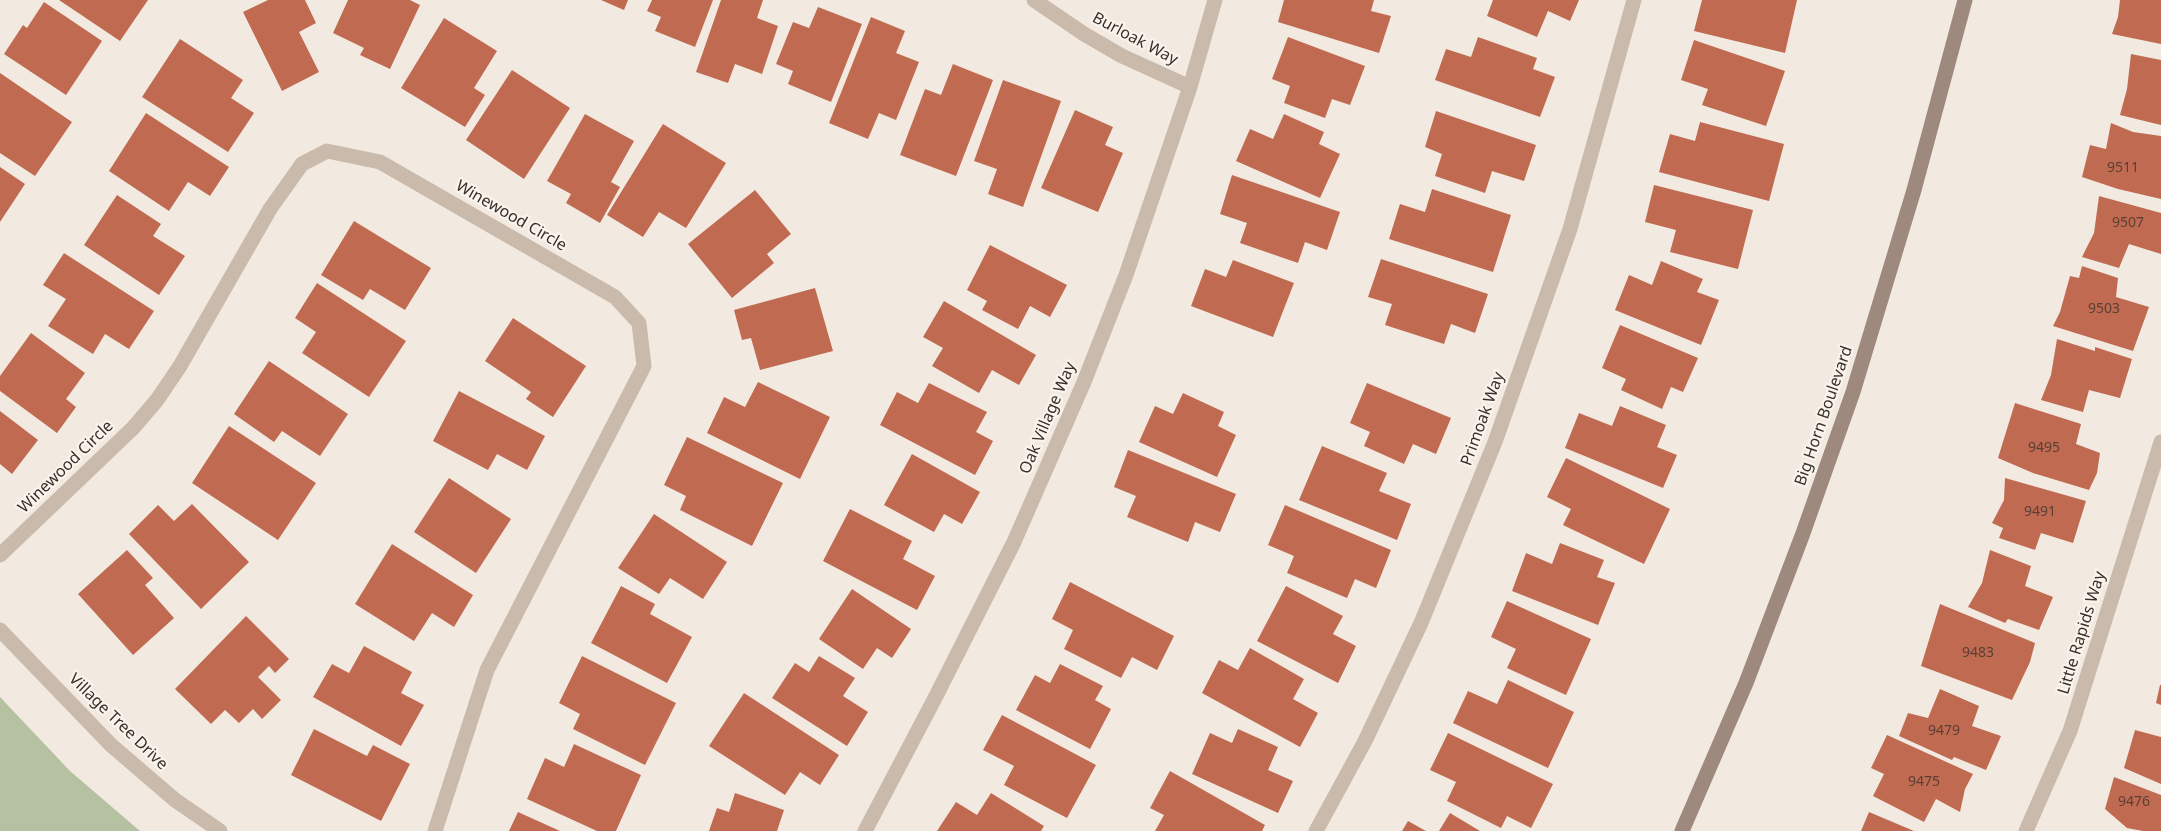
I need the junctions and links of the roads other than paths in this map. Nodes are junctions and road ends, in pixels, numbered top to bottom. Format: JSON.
{"nodes":[{"id":1,"x":1034,"y":0,"type":"edge"},
{"id":2,"x":1215,"y":0,"type":"edge"},
{"id":3,"x":1634,"y":0,"type":"edge"},
{"id":4,"x":1965,"y":0,"type":"edge"},
{"id":5,"x":1190,"y":87,"type":"junction"},
{"id":6,"x":2161,"y":442,"type":"edge"},
{"id":7,"x":0,"y":555,"type":"edge"},
{"id":8,"x":0,"y":630,"type":"edge"},
{"id":9,"x":219,"y":831,"type":"edge"},
{"id":10,"x":435,"y":831,"type":"edge"},
{"id":11,"x":865,"y":831,"type":"edge"},
{"id":12,"x":1316,"y":831,"type":"edge"},
{"id":13,"x":1682,"y":831,"type":"edge"},
{"id":14,"x":2026,"y":831,"type":"edge"}],
"edges":[{"from":1,"to":5,"type":"street","name":"Burloak Way"},
{"from":2,"to":5,"type":"street","name":"Oak Village Way"},
{"from":3,"to":12,"type":"street","name":"Primoak Way"},
{"from":4,"to":13,"type":"main road","name":"Big Horn Boulevard"},
{"from":5,"to":11,"type":"street","name":"Oak Village Way"},
{"from":6,"to":14,"type":"street","name":"Little Rapids Way"},
{"from":7,"to":10,"type":"street","name":"Winewood Circle"},
{"from":8,"to":9,"type":"street","name":"Village Tree Drive"}]}
